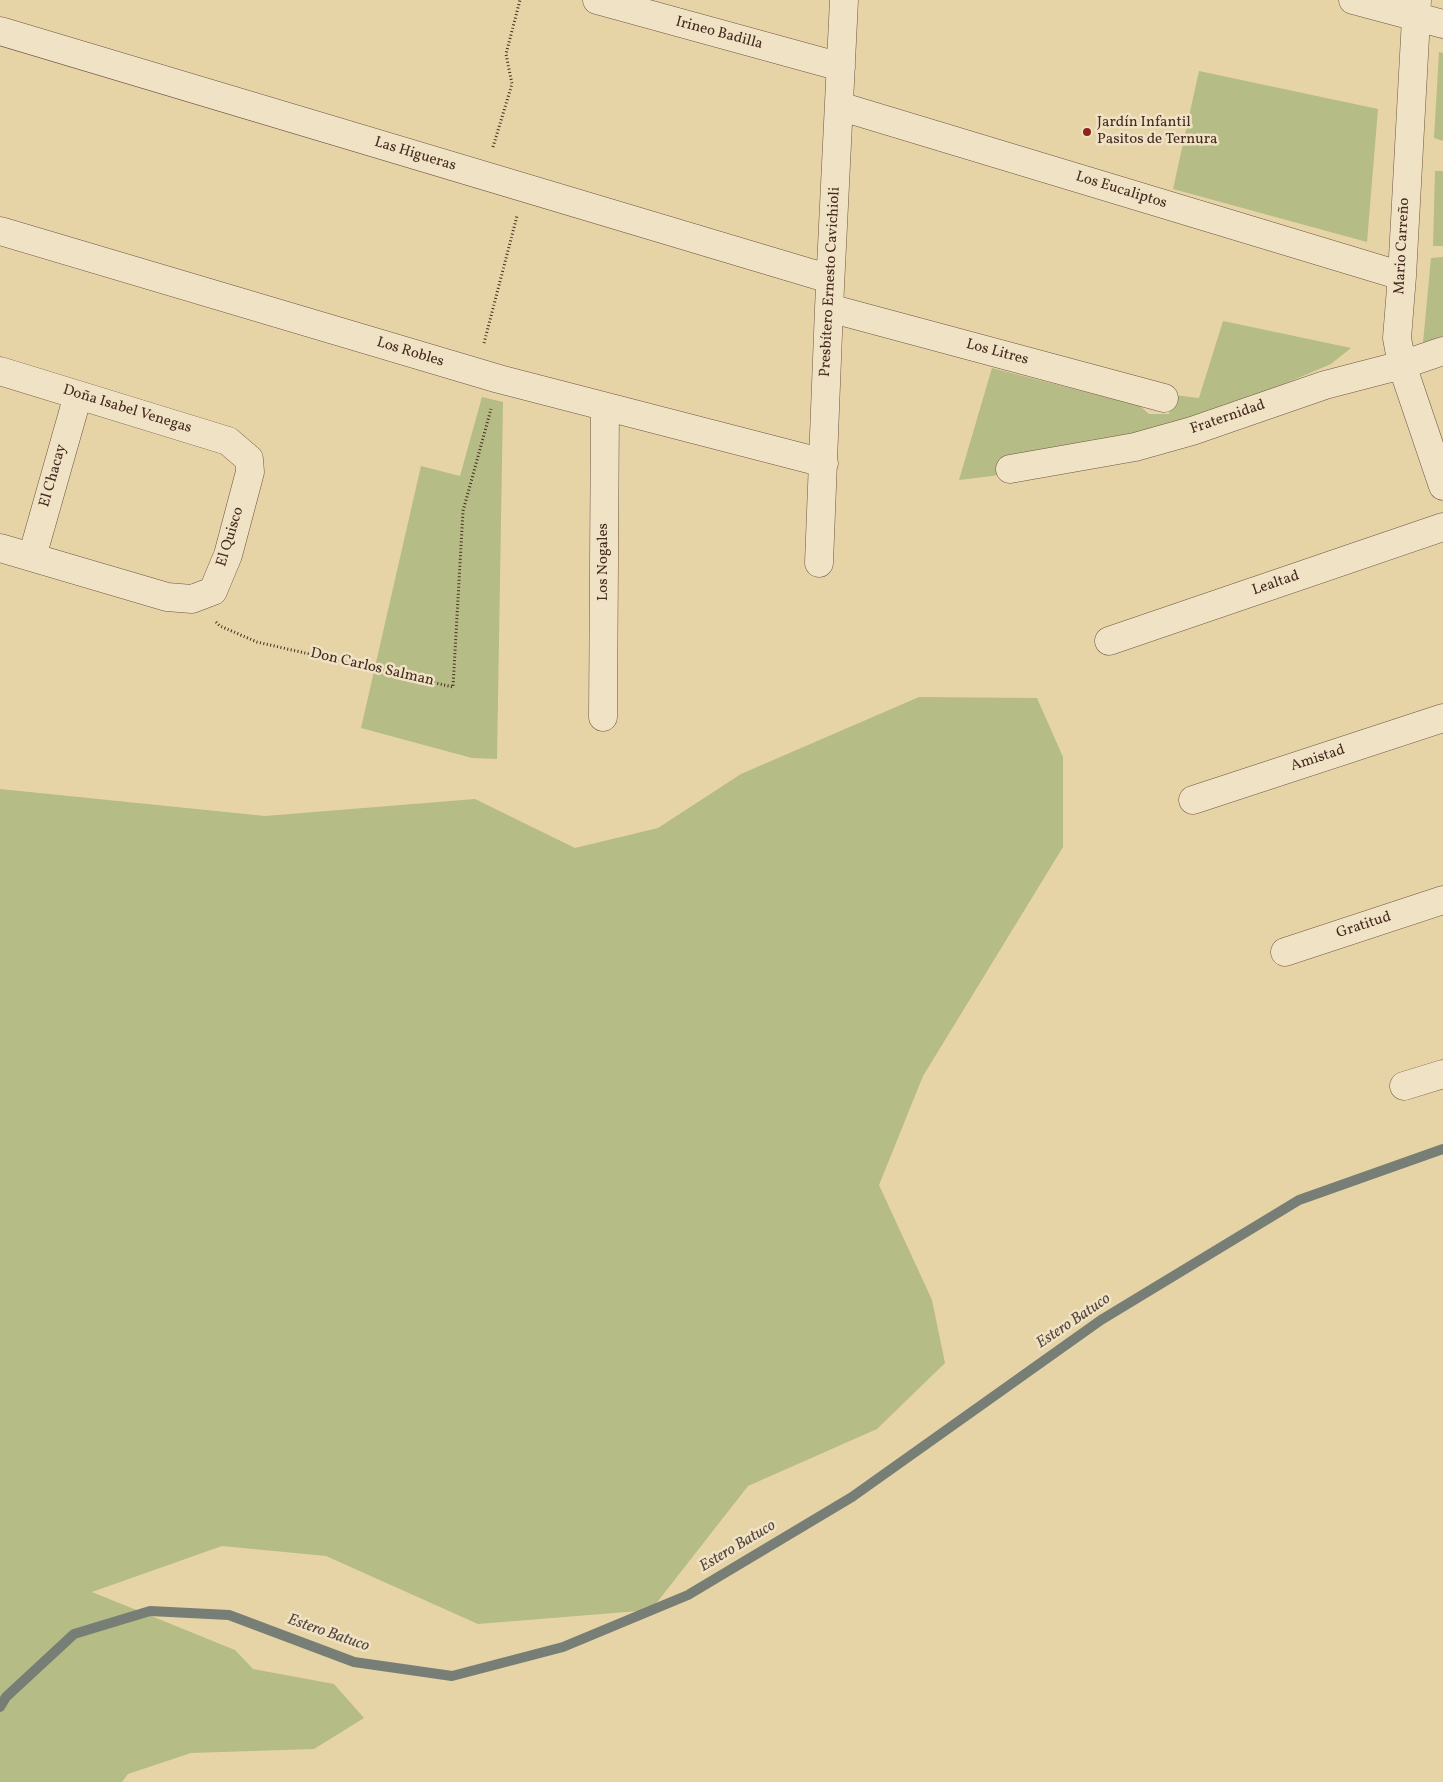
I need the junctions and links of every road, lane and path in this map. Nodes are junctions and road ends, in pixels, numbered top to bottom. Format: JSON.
{"nodes":[{"id":1,"x":520,"y":0,"type":"edge"},
{"id":2,"x":597,"y":0,"type":"edge"},
{"id":3,"x":844,"y":0,"type":"edge"},
{"id":4,"x":1354,"y":0,"type":"edge"},
{"id":5,"x":1416,"y":8,"type":"edge"},
{"id":6,"x":1443,"y":24,"type":"edge"},
{"id":7,"x":0,"y":31,"type":"edge"},
{"id":8,"x":841,"y":68,"type":"junction"},
{"id":9,"x":839,"y":106,"type":"junction"},
{"id":10,"x":484,"y":176,"type":"junction"},
{"id":11,"x":524,"y":188,"type":"junction"},
{"id":12,"x":0,"y":231,"type":"edge"},
{"id":13,"x":1402,"y":276,"type":"junction"},
{"id":14,"x":830,"y":279,"type":"junction"},
{"id":15,"x":829,"y":308,"type":"junction"},
{"id":16,"x":1443,"y":351,"type":"edge"},
{"id":17,"x":1402,"y":365,"type":"junction"},
{"id":18,"x":0,"y":371,"type":"edge"},
{"id":19,"x":488,"y":376,"type":"junction"},
{"id":20,"x":78,"y":395,"type":"junction"},
{"id":21,"x":1164,"y":398,"type":"dead end"},
{"id":22,"x":605,"y":408,"type":"junction"},
{"id":23,"x":249,"y":459,"type":"joint"},
{"id":24,"x":824,"y":463,"type":"junction"},
{"id":25,"x":1010,"y":469,"type":"dead end"},
{"id":26,"x":1443,"y":486,"type":"edge"},
{"id":27,"x":1443,"y":527,"type":"edge"},
{"id":28,"x":0,"y":548,"type":"edge"},
{"id":29,"x":32,"y":557,"type":"junction"},
{"id":30,"x":819,"y":563,"type":"dead end"},
{"id":31,"x":192,"y":599,"type":"junction"},
{"id":32,"x":1109,"y":641,"type":"dead end"},
{"id":33,"x":603,"y":717,"type":"dead end"},
{"id":34,"x":1443,"y":718,"type":"edge"},
{"id":35,"x":1193,"y":800,"type":"dead end"},
{"id":36,"x":1443,"y":900,"type":"edge"},
{"id":37,"x":1285,"y":952,"type":"dead end"},
{"id":38,"x":1443,"y":1074,"type":"edge"},
{"id":39,"x":1404,"y":1086,"type":"dead end"}],
"edges":[{"from":1,"to":10,"type":"path"},
{"from":2,"to":8,"type":"street","name":"Irineo Badilla"},
{"from":3,"to":8,"type":"street","name":"Presbítero Ernesto Cavichioli"},
{"from":4,"to":5,"type":"street"},
{"from":5,"to":6,"type":"street"},
{"from":5,"to":13,"type":"street","name":"Mario Carreño"},
{"from":7,"to":10,"type":"street","name":"Las Higueras"},
{"from":8,"to":9,"type":"street","name":"Presbítero Ernesto Cavichioli"},
{"from":9,"to":13,"type":"street","name":"Los Eucaliptos"},
{"from":9,"to":14,"type":"street","name":"Presbítero Ernesto Cavichioli"},
{"from":10,"to":11,"type":"street","name":"Las Higueras"},
{"from":11,"to":14,"type":"street","name":"Las Higueras"},
{"from":11,"to":19,"type":"path"},
{"from":12,"to":19,"type":"street","name":"Los Robles"},
{"from":13,"to":17,"type":"street","name":"Mario Carreño"},
{"from":14,"to":15,"type":"street","name":"Presbítero Ernesto Cavichioli"},
{"from":15,"to":21,"type":"street","name":"Los Litres"},
{"from":15,"to":24,"type":"street","name":"Presbítero Ernesto Cavichioli"},
{"from":16,"to":17,"type":"street","name":"Fraternidad"},
{"from":17,"to":25,"type":"street","name":"Fraternidad"},
{"from":17,"to":26,"type":"street","name":"Mario Carreño"},
{"from":18,"to":20,"type":"street","name":"Doña Isabel Venegas"},
{"from":19,"to":22,"type":"street","name":"Los Robles"},
{"from":19,"to":31,"type":"path","name":"Don Carlos Salman"},
{"from":20,"to":23,"type":"street","name":"Doña Isabel Venegas"},
{"from":20,"to":29,"type":"street","name":"El Chacay"},
{"from":22,"to":24,"type":"street","name":"Los Robles"},
{"from":22,"to":33,"type":"street","name":"Los Nogales"},
{"from":23,"to":31,"type":"street","name":"El Quisco"},
{"from":24,"to":30,"type":"street","name":"Presbítero Ernesto Cavichioli"},
{"from":27,"to":32,"type":"street","name":"Lealtad"},
{"from":28,"to":29,"type":"street"},
{"from":29,"to":31,"type":"street"},
{"from":34,"to":35,"type":"street","name":"Amistad"},
{"from":36,"to":37,"type":"street","name":"Gratitud"},
{"from":38,"to":39,"type":"street"}]}
